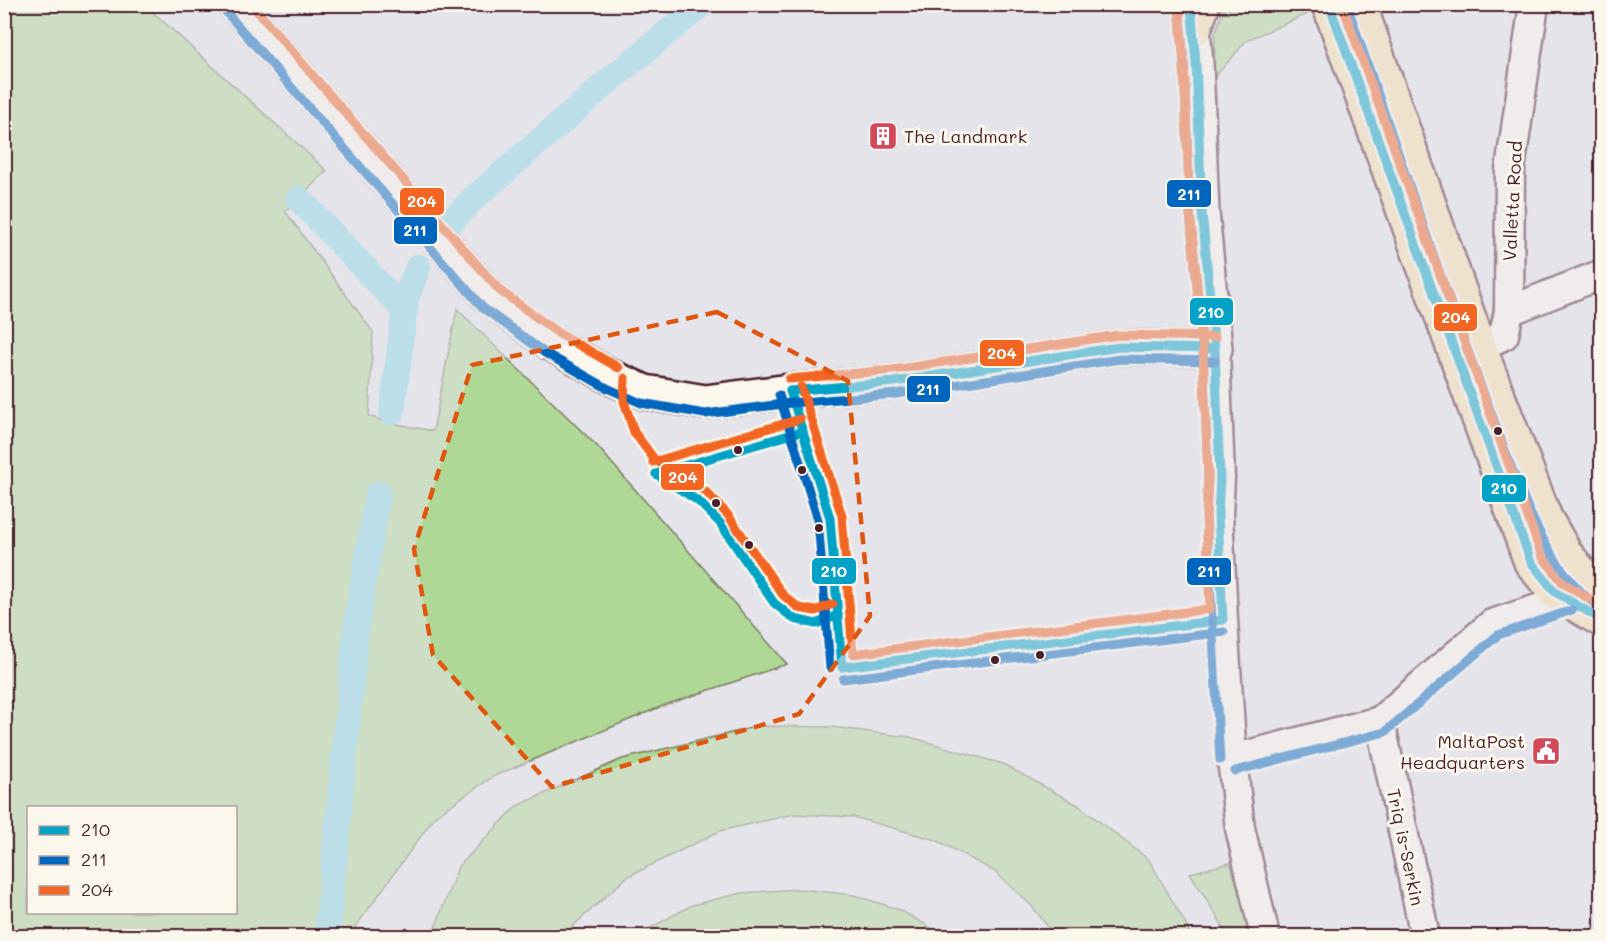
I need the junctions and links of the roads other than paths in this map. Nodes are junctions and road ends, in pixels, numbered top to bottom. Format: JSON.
{"nodes":[{"id":1,"x":235,"y":4,"type":"edge"},
{"id":2,"x":1329,"y":4,"type":"edge"},
{"id":3,"x":1359,"y":4,"type":"edge"},
{"id":4,"x":1534,"y":4,"type":"edge"},
{"id":5,"x":1196,"y":12,"type":"edge"},
{"id":6,"x":1602,"y":274,"type":"edge"},
{"id":7,"x":1509,"y":311,"type":"junction"},
{"id":8,"x":1479,"y":347,"type":"junction"},
{"id":9,"x":1215,"y":349,"type":"junction"},
{"id":10,"x":1602,"y":595,"type":"edge"},
{"id":11,"x":1568,"y":599,"type":"junction"},
{"id":12,"x":1602,"y":620,"type":"edge"},
{"id":13,"x":1380,"y":722,"type":"junction"},
{"id":14,"x":1233,"y":759,"type":"junction"},
{"id":15,"x":1265,"y":936,"type":"edge"},
{"id":16,"x":1425,"y":936,"type":"edge"}],
"edges":[{"from":1,"to":9,"type":"street"},
{"from":2,"to":11,"type":"highway"},
{"from":3,"to":8,"type":"highway"},
{"from":4,"to":7,"type":"street","name":"Valletta Road"},
{"from":5,"to":9,"type":"street"},
{"from":6,"to":7,"type":"street"},
{"from":7,"to":8,"type":"street","name":"Valletta Road"},
{"from":8,"to":10,"type":"highway"},
{"from":9,"to":14,"type":"street"},
{"from":11,"to":12,"type":"highway"},
{"from":11,"to":13,"type":"street"},
{"from":13,"to":14,"type":"street"},
{"from":13,"to":16,"type":"street","name":"Triq is-Serkin"},
{"from":14,"to":15,"type":"street"}]}
